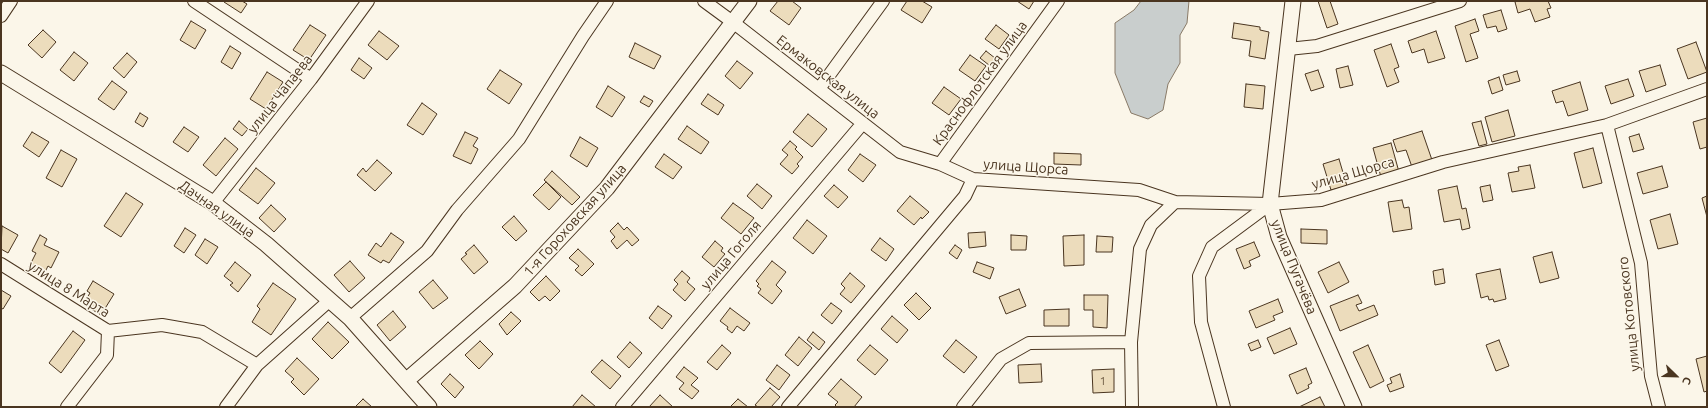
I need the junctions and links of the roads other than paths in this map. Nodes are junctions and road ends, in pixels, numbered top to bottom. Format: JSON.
{"nodes":[{"id":1,"x":11,"y":1,"type":"edge"},
{"id":2,"x":194,"y":1,"type":"edge"},
{"id":3,"x":368,"y":1,"type":"edge"},
{"id":4,"x":607,"y":1,"type":"edge"},
{"id":5,"x":704,"y":1,"type":"edge"},
{"id":6,"x":749,"y":1,"type":"edge"},
{"id":7,"x":883,"y":1,"type":"edge"},
{"id":8,"x":1058,"y":1,"type":"edge"},
{"id":9,"x":1293,"y":1,"type":"edge"},
{"id":10,"x":1460,"y":1,"type":"edge"},
{"id":11,"x":1,"y":16,"type":"edge"},
{"id":12,"x":734,"y":22,"type":"junction"},
{"id":13,"x":1288,"y":49,"type":"junction"},
{"id":14,"x":1,"y":72,"type":"edge"},
{"id":15,"x":311,"y":79,"type":"junction"},
{"id":16,"x":819,"y":89,"type":"junction"},
{"id":17,"x":1707,"y":89,"type":"edge"},
{"id":18,"x":863,"y":123,"type":"junction"},
{"id":19,"x":1607,"y":125,"type":"junction"},
{"id":20,"x":940,"y":164,"type":"junction"},
{"id":21,"x":974,"y":179,"type":"junction"},
{"id":22,"x":1175,"y":202,"type":"junction"},
{"id":23,"x":213,"y":203,"type":"junction"},
{"id":24,"x":1270,"y":204,"type":"junction"},
{"id":25,"x":1,"y":264,"type":"edge"},
{"id":26,"x":330,"y":300,"type":"junction"},
{"id":27,"x":350,"y":318,"type":"junction"},
{"id":28,"x":108,"y":331,"type":"junction"},
{"id":29,"x":1131,"y":342,"type":"junction"},
{"id":30,"x":257,"y":365,"type":"junction"},
{"id":31,"x":407,"y":380,"type":"junction"},
{"id":32,"x":423,"y":405,"type":"edge"},
{"id":33,"x":67,"y":407,"type":"edge"},
{"id":34,"x":226,"y":407,"type":"edge"},
{"id":35,"x":622,"y":407,"type":"edge"},
{"id":36,"x":788,"y":407,"type":"edge"},
{"id":37,"x":963,"y":407,"type":"edge"},
{"id":38,"x":1132,"y":407,"type":"edge"},
{"id":39,"x":1224,"y":407,"type":"edge"},
{"id":40,"x":1354,"y":407,"type":"edge"},
{"id":41,"x":1659,"y":407,"type":"edge"}],
"edges":[{"from":1,"to":11,"type":"street"},
{"from":2,"to":15,"type":"street"},
{"from":3,"to":15,"type":"street","name":"улица Чапаева"},
{"from":4,"to":27,"type":"street"},
{"from":5,"to":12,"type":"street","name":"Ермаковская улица"},
{"from":6,"to":12,"type":"street","name":"1-я Гороховская улица"},
{"from":7,"to":16,"type":"street"},
{"from":8,"to":20,"type":"street","name":"Краснофлотская улица"},
{"from":9,"to":13,"type":"street","name":"улица Пугачёва"},
{"from":10,"to":13,"type":"street"},
{"from":12,"to":16,"type":"street","name":"Ермаковская улица"},
{"from":12,"to":31,"type":"street","name":"1-я Гороховская улица"},
{"from":13,"to":24,"type":"street","name":"улица Пугачёва"},
{"from":14,"to":23,"type":"street","name":"Дачная улица"},
{"from":15,"to":23,"type":"street","name":"улица Чапаева"},
{"from":16,"to":18,"type":"street","name":"Ермаковская улица"},
{"from":17,"to":19,"type":"street","name":"улица Щорса"},
{"from":18,"to":20,"type":"street","name":"Ермаковская улица"},
{"from":18,"to":35,"type":"street","name":"улица Гоголя"},
{"from":19,"to":24,"type":"street","name":"улица Щорса"},
{"from":19,"to":41,"type":"street","name":"улица Котовского"},
{"from":20,"to":21,"type":"street","name":"улица Щорса"},
{"from":21,"to":22,"type":"street","name":"улица Щорса"},
{"from":21,"to":36,"type":"street","name":"улица Щорса"},
{"from":22,"to":24,"type":"street","name":"улица Щорса"},
{"from":22,"to":29,"type":"street"},
{"from":23,"to":26,"type":"street","name":"Дачная улица"},
{"from":24,"to":39,"type":"street"},
{"from":24,"to":40,"type":"street","name":"улица Пугачёва"},
{"from":25,"to":28,"type":"street","name":"улица 8 Марта"},
{"from":26,"to":27,"type":"street","name":"Дачная улица"},
{"from":26,"to":30,"type":"street"},
{"from":27,"to":31,"type":"street","name":"Дачная улица"},
{"from":28,"to":30,"type":"street","name":"улица 8 Марта"},
{"from":28,"to":33,"type":"street"},
{"from":29,"to":37,"type":"street"},
{"from":29,"to":38,"type":"street"},
{"from":30,"to":34,"type":"street"},
{"from":31,"to":32,"type":"street","name":"Дачная улица"}]}
